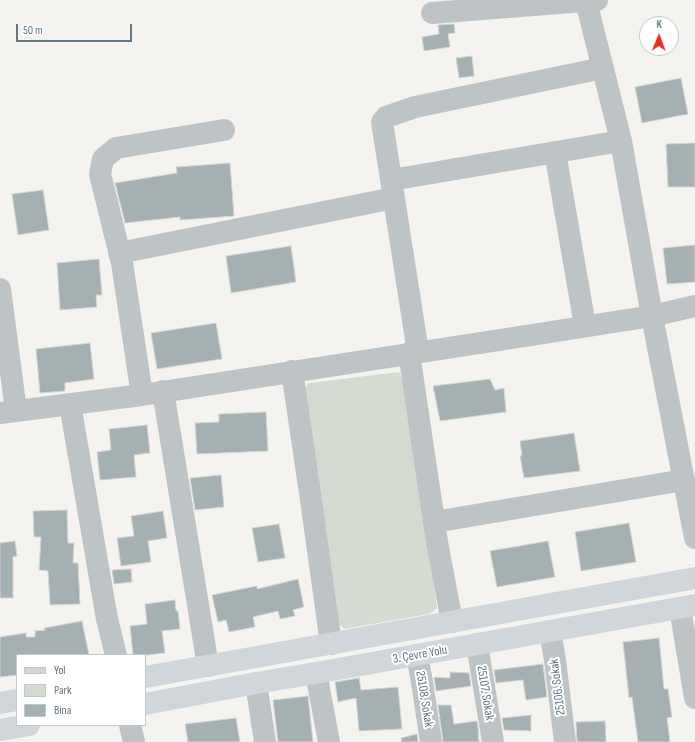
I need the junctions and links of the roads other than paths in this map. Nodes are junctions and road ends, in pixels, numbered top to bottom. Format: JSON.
{"nodes":[{"id":1,"x":592,"y":0,"type":"edge"},
{"id":2,"x":432,"y":13,"type":"dead end"},
{"id":3,"x":603,"y":68,"type":"junction"},
{"id":4,"x":224,"y":130,"type":"dead end"},
{"id":5,"x":622,"y":141,"type":"junction"},
{"id":6,"x":555,"y":152,"type":"junction"},
{"id":7,"x":392,"y":189,"type":"junction"},
{"id":8,"x":119,"y":253,"type":"junction"},
{"id":9,"x":0,"y":289,"type":"edge"},
{"id":10,"x":695,"y":306,"type":"edge"},
{"id":11,"x":652,"y":316,"type":"junction"},
{"id":12,"x":585,"y":326,"type":"junction"},
{"id":13,"x":414,"y":353,"type":"junction"},
{"id":14,"x":292,"y":371,"type":"junction"},
{"id":15,"x":152,"y":393,"type":"junction"},
{"id":16,"x":70,"y":404,"type":"junction"},
{"id":17,"x":8,"y":412,"type":"edge"},
{"id":18,"x":684,"y":480,"type":"junction"},
{"id":19,"x":434,"y":522,"type":"junction"},
{"id":20,"x":695,"y":538,"type":"edge"},
{"id":21,"x":695,"y":578,"type":"edge"},
{"id":22,"x":688,"y":607,"type":"edge"},
{"id":23,"x":452,"y":622,"type":"junction"},
{"id":24,"x":550,"y":631,"type":"junction"},
{"id":25,"x":330,"y":644,"type":"junction"},
{"id":26,"x":477,"y":644,"type":"junction"},
{"id":27,"x":116,"y":654,"type":"edge"},
{"id":28,"x":417,"y":655,"type":"junction"},
{"id":29,"x":208,"y":666,"type":"junction"},
{"id":30,"x":316,"y":673,"type":"junction"},
{"id":31,"x":146,"y":677,"type":"edge"},
{"id":32,"x":256,"y":683,"type":"junction"},
{"id":33,"x":695,"y":698,"type":"edge"},
{"id":34,"x":16,"y":700,"type":"edge"},
{"id":35,"x":0,"y":703,"type":"edge"},
{"id":36,"x":146,"y":704,"type":"edge"},
{"id":37,"x":23,"y":726,"type":"edge"},
{"id":38,"x":130,"y":726,"type":"edge"},
{"id":39,"x":0,"y":730,"type":"edge"},
{"id":40,"x":134,"y":742,"type":"edge"},
{"id":41,"x":265,"y":742,"type":"edge"},
{"id":42,"x":329,"y":742,"type":"edge"},
{"id":43,"x":431,"y":742,"type":"edge"},
{"id":44,"x":492,"y":742,"type":"edge"},
{"id":45,"x":565,"y":742,"type":"edge"}],
"edges":[{"from":1,"to":2,"type":"street"},
{"from":1,"to":3,"type":"street"},
{"from":3,"to":5,"type":"street"},
{"from":3,"to":7,"type":"street"},
{"from":4,"to":8,"type":"street"},
{"from":5,"to":6,"type":"street"},
{"from":5,"to":11,"type":"street"},
{"from":6,"to":7,"type":"street"},
{"from":6,"to":12,"type":"street"},
{"from":7,"to":8,"type":"street"},
{"from":7,"to":13,"type":"street"},
{"from":8,"to":15,"type":"street"},
{"from":9,"to":17,"type":"street"},
{"from":10,"to":11,"type":"street"},
{"from":11,"to":12,"type":"street"},
{"from":11,"to":18,"type":"street"},
{"from":12,"to":13,"type":"street"},
{"from":13,"to":14,"type":"street"},
{"from":13,"to":19,"type":"street"},
{"from":14,"to":15,"type":"street"},
{"from":14,"to":25,"type":"street"},
{"from":15,"to":16,"type":"street"},
{"from":15,"to":29,"type":"street"},
{"from":16,"to":17,"type":"street"},
{"from":16,"to":27,"type":"street"},
{"from":18,"to":19,"type":"street"},
{"from":18,"to":20,"type":"street"},
{"from":19,"to":23,"type":"street"},
{"from":21,"to":23,"type":"main road","name":"3. Çevre Yolu"},
{"from":22,"to":24,"type":"main road","name":"3. Çevre Yolu"},
{"from":22,"to":33,"type":"street"},
{"from":23,"to":25,"type":"main road","name":"3. Çevre Yolu"},
{"from":24,"to":26,"type":"main road","name":"3. Çevre Yolu"},
{"from":24,"to":45,"type":"street","name":"25106. Sokak"},
{"from":25,"to":29,"type":"main road","name":"3. Çevre Yolu"},
{"from":26,"to":28,"type":"main road","name":"3. Çevre Yolu"},
{"from":26,"to":44,"type":"street","name":"25107. Sokak"},
{"from":28,"to":30,"type":"main road","name":"3. Çevre Yolu"},
{"from":28,"to":43,"type":"street","name":"25108. Sokak"},
{"from":29,"to":31,"type":"main road","name":"3. Çevre Yolu"},
{"from":30,"to":32,"type":"main road","name":"3. Çevre Yolu"},
{"from":30,"to":42,"type":"street"},
{"from":32,"to":36,"type":"main road","name":"3. Çevre Yolu"},
{"from":32,"to":41,"type":"street"},
{"from":34,"to":35,"type":"main road"},
{"from":37,"to":39,"type":"main road"},
{"from":38,"to":40,"type":"street"}]}
